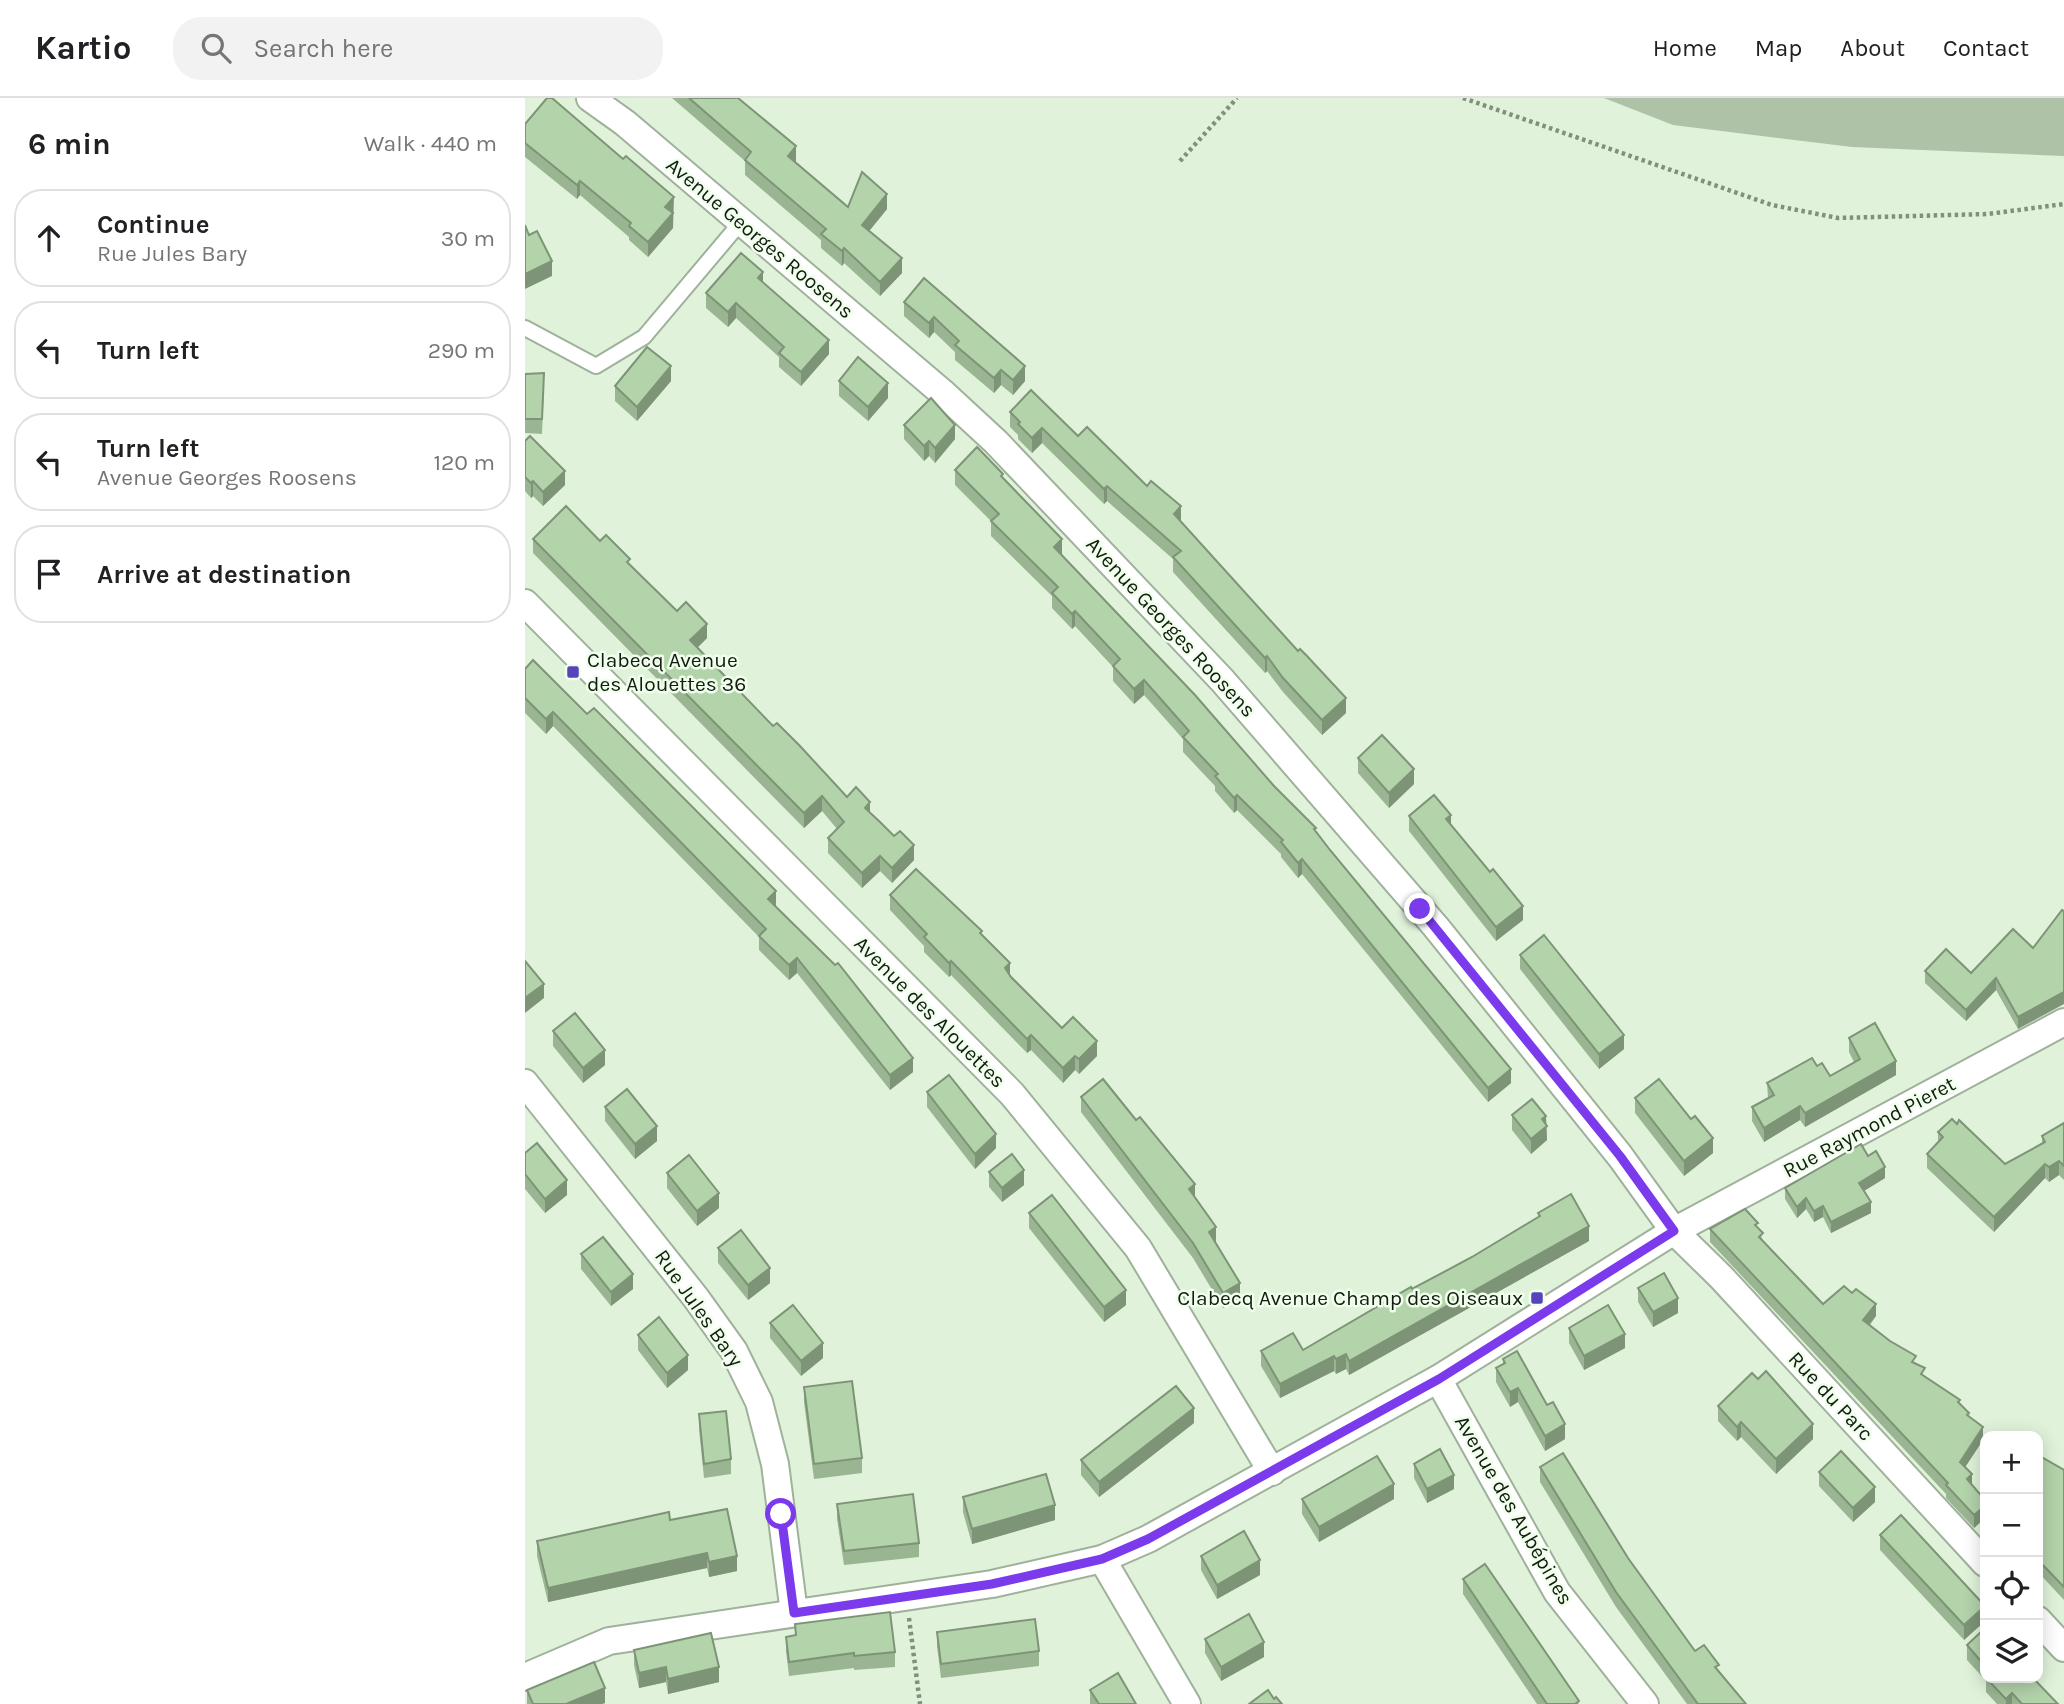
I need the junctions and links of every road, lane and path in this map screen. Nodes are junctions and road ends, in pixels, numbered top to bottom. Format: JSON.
{"nodes":[{"id":1,"x":590,"y":98,"type":"edge"},
{"id":2,"x":1237,"y":98,"type":"edge"},
{"id":3,"x":1463,"y":98,"type":"edge"},
{"id":4,"x":1180,"y":161,"type":"dead end"},
{"id":5,"x":2064,"y":204,"type":"edge"},
{"id":6,"x":741,"y":222,"type":"junction"},
{"id":7,"x":525,"y":328,"type":"edge"},
{"id":8,"x":525,"y":603,"type":"edge"},
{"id":9,"x":2064,"y":1022,"type":"edge"},
{"id":10,"x":525,"y":1083,"type":"edge"},
{"id":11,"x":1674,"y":1231,"type":"junction"},
{"id":12,"x":1439,"y":1379,"type":"junction"},
{"id":13,"x":1272,"y":1472,"type":"junction"},
{"id":14,"x":1980,"y":1558,"type":"edge"},
{"id":15,"x":1102,"y":1559,"type":"junction"},
{"id":16,"x":907,"y":1598,"type":"junction"},
{"id":17,"x":794,"y":1613,"type":"junction"},
{"id":18,"x":2043,"y":1625,"type":"edge"},
{"id":19,"x":2064,"y":1648,"type":"edge"},
{"id":20,"x":525,"y":1677,"type":"edge"},
{"id":21,"x":920,"y":1704,"type":"edge"},
{"id":22,"x":1187,"y":1704,"type":"edge"},
{"id":23,"x":1645,"y":1704,"type":"edge"}],
"edges":[{"from":1,"to":6,"type":"street","name":"Avenue Georges Roosens"},
{"from":2,"to":4,"type":"path"},
{"from":3,"to":5,"type":"path"},
{"from":6,"to":7,"type":"lane"},
{"from":6,"to":11,"type":"street","name":"Avenue Georges Roosens"},
{"from":8,"to":13,"type":"street","name":"Avenue des Alouettes"},
{"from":9,"to":11,"type":"street","name":"Rue Raymond Pieret"},
{"from":10,"to":17,"type":"street","name":"Rue Jules Bary"},
{"from":11,"to":12,"type":"street","name":"Rue Raymond Pieret"},
{"from":11,"to":14,"type":"street","name":"Rue du Parc"},
{"from":12,"to":13,"type":"street","name":"Rue Raymond Pieret"},
{"from":12,"to":23,"type":"street","name":"Avenue des Aubépines"},
{"from":13,"to":15,"type":"street","name":"Rue Raymond Pieret"},
{"from":15,"to":16,"type":"street","name":"Rue Raymond Pieret"},
{"from":15,"to":22,"type":"street"},
{"from":16,"to":17,"type":"street","name":"Rue Raymond Pieret"},
{"from":16,"to":21,"type":"path"},
{"from":17,"to":20,"type":"street","name":"Rue Raymond Pieret"},
{"from":18,"to":19,"type":"street"}]}
